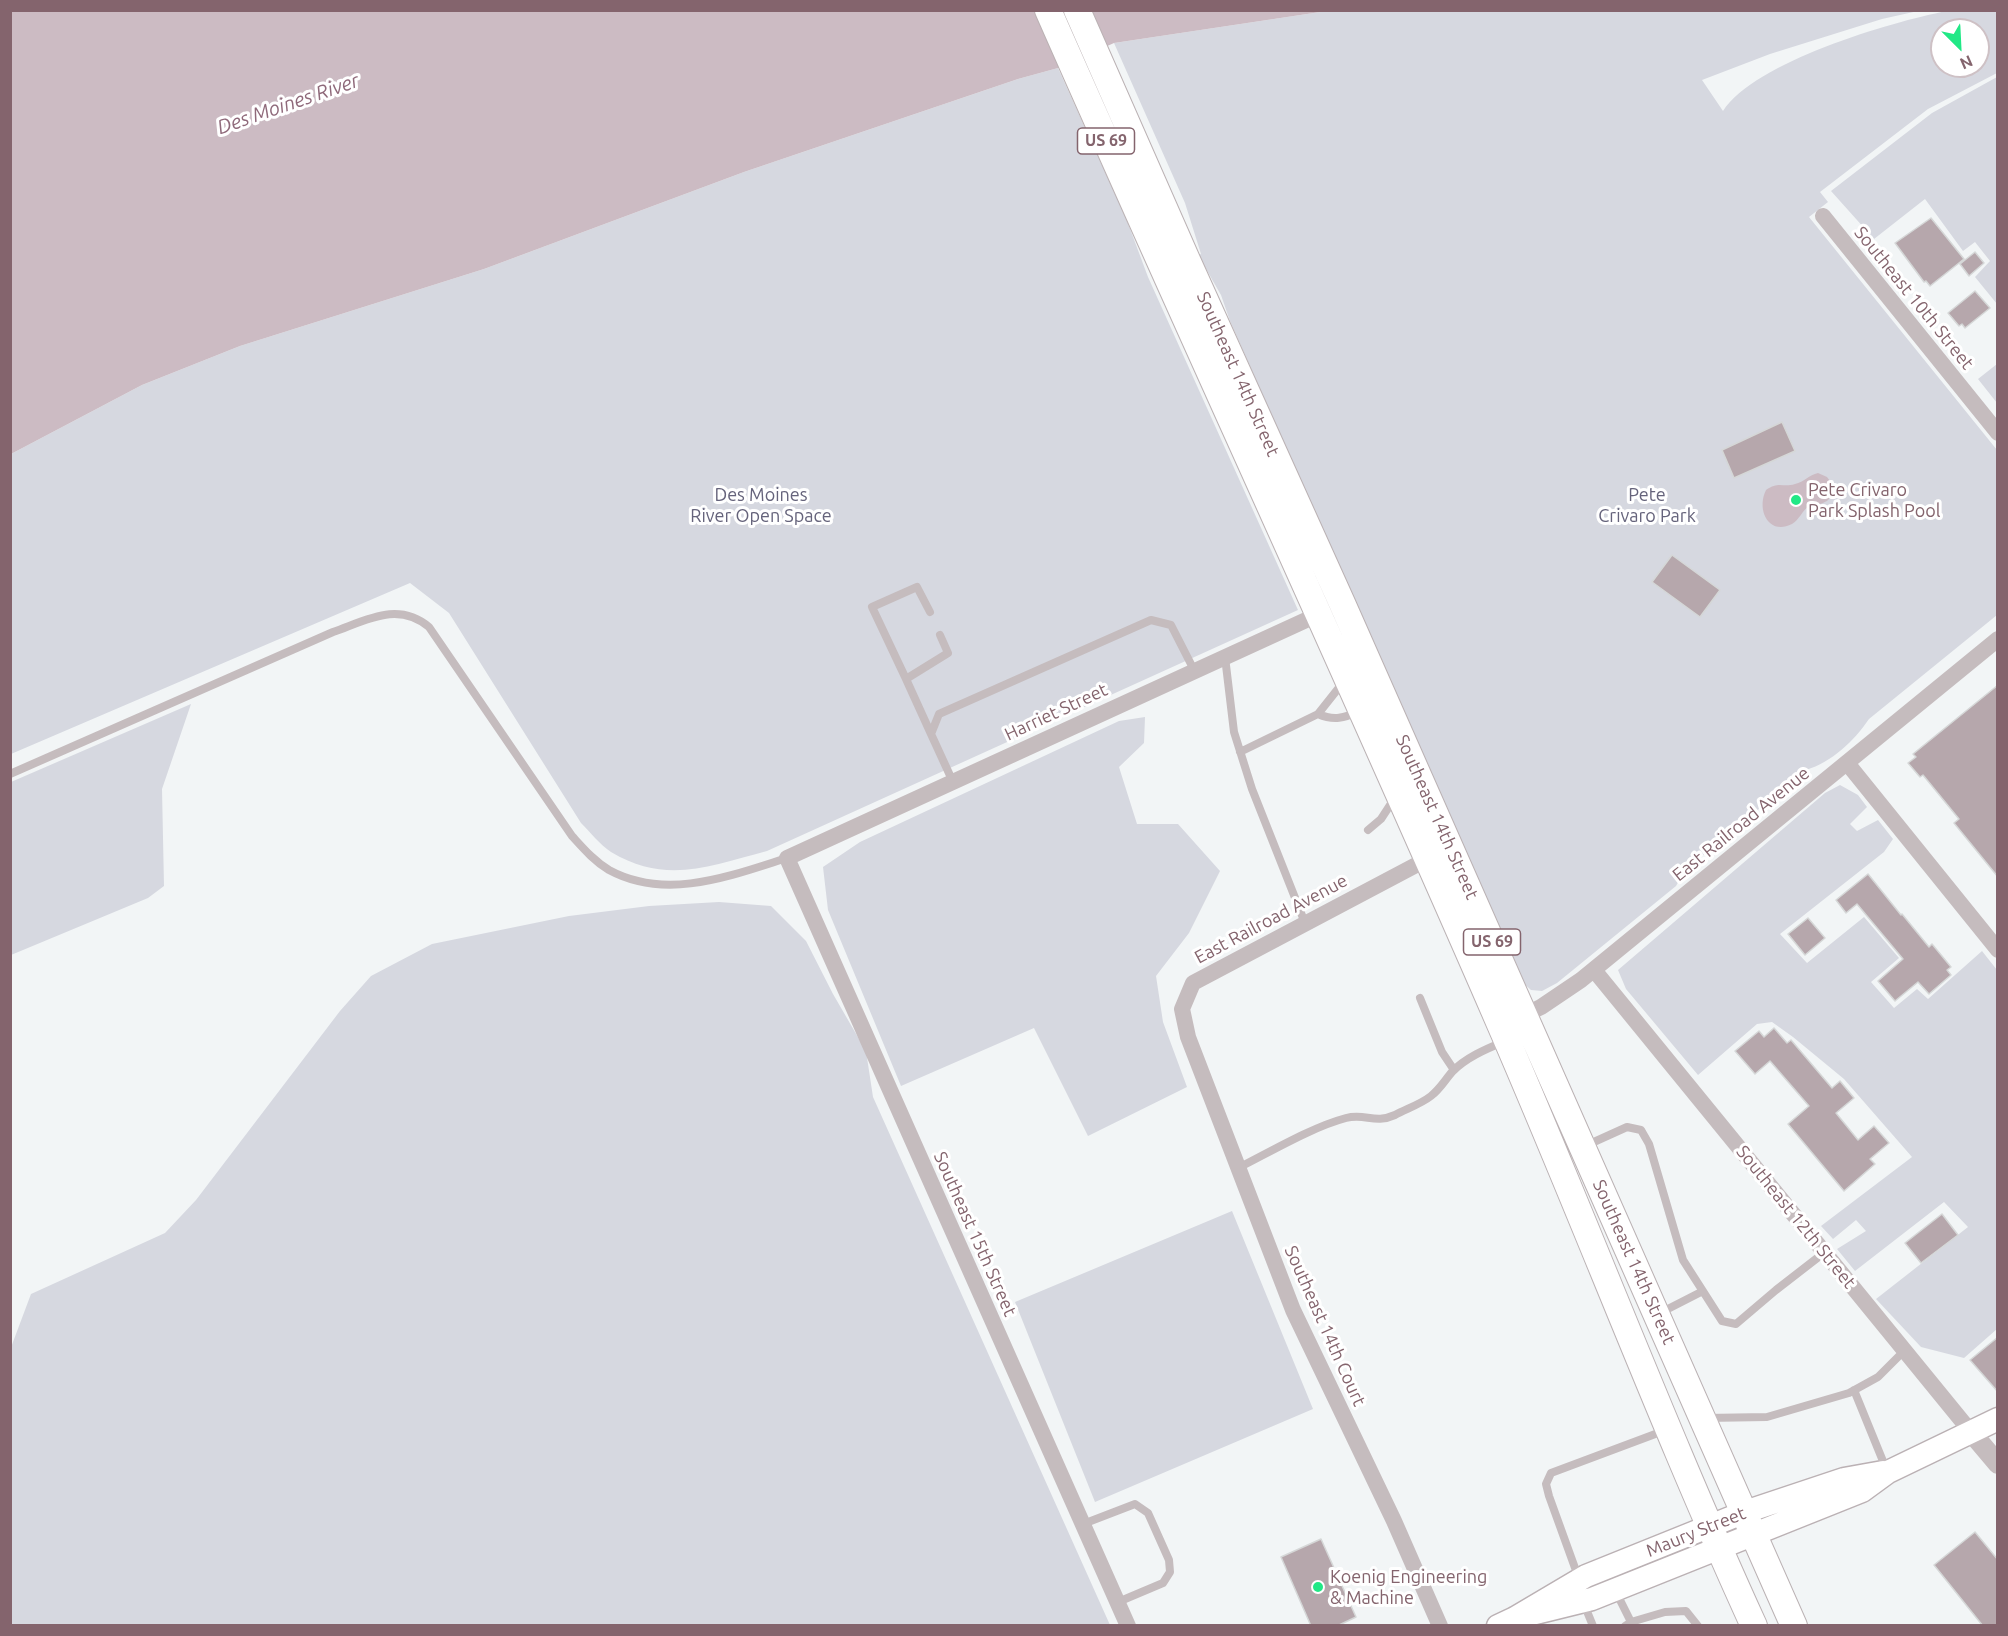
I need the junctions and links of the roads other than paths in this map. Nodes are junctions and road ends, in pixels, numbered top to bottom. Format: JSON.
{"nodes":[{"id":1,"x":1048,"y":10,"type":"edge"},
{"id":2,"x":1077,"y":10,"type":"edge"},
{"id":3,"x":1823,"y":216,"type":"dead end"},
{"id":4,"x":1998,"y":433,"type":"edge"},
{"id":5,"x":1342,"y":603,"type":"junction"},
{"id":6,"x":930,"y":612,"type":"dead end"},
{"id":7,"x":1319,"y":614,"type":"junction"},
{"id":8,"x":940,"y":634,"type":"dead end"},
{"id":9,"x":1998,"y":639,"type":"edge"},
{"id":10,"x":1225,"y":657,"type":"junction"},
{"id":11,"x":1194,"y":670,"type":"junction"},
{"id":12,"x":1347,"y":677,"type":"junction"},
{"id":13,"x":906,"y":680,"type":"junction"},
{"id":14,"x":1362,"y":710,"type":"junction"},
{"id":15,"x":1318,"y":714,"type":"junction"},
{"id":16,"x":931,"y":734,"type":"junction"},
{"id":17,"x":1240,"y":752,"type":"junction"},
{"id":18,"x":1847,"y":763,"type":"junction"},
{"id":19,"x":10,"y":774,"type":"edge"},
{"id":20,"x":952,"y":782,"type":"junction"},
{"id":21,"x":1398,"y":793,"type":"junction"},
{"id":22,"x":1368,"y":830,"type":"dead end"},
{"id":23,"x":1451,"y":848,"type":"junction"},
{"id":24,"x":787,"y":858,"type":"junction"},
{"id":25,"x":1427,"y":858,"type":"junction"},
{"id":26,"x":1305,"y":923,"type":"junction"},
{"id":27,"x":1998,"y":950,"type":"edge"},
{"id":28,"x":1594,"y":970,"type":"junction"},
{"id":29,"x":1420,"y":998,"type":"dead end"},
{"id":30,"x":1524,"y":1016,"type":"junction"},
{"id":31,"x":1504,"y":1033,"type":"junction"},
{"id":32,"x":1188,"y":1037,"type":"joint"},
{"id":33,"x":1454,"y":1070,"type":"junction"},
{"id":34,"x":1583,"y":1147,"type":"junction"},
{"id":35,"x":1238,"y":1168,"type":"junction"},
{"id":36,"x":1825,"y":1252,"type":"junction"},
{"id":37,"x":1702,"y":1291,"type":"junction"},
{"id":38,"x":1657,"y":1314,"type":"junction"},
{"id":39,"x":1905,"y":1350,"type":"junction"},
{"id":40,"x":1854,"y":1390,"type":"junction"},
{"id":41,"x":1704,"y":1419,"type":"junction"},
{"id":42,"x":1998,"y":1419,"type":"edge"},
{"id":43,"x":1668,"y":1429,"type":"junction"},
{"id":44,"x":1971,"y":1432,"type":"junction"},
{"id":45,"x":1998,"y":1464,"type":"edge"},
{"id":46,"x":1888,"y":1472,"type":"junction"},
{"id":47,"x":1750,"y":1523,"type":"junction"},
{"id":48,"x":1083,"y":1524,"type":"junction"},
{"id":49,"x":1715,"y":1537,"type":"junction"},
{"id":50,"x":1615,"y":1589,"type":"junction"},
{"id":51,"x":1581,"y":1591,"type":"junction"},
{"id":52,"x":1118,"y":1602,"type":"junction"},
{"id":53,"x":1510,"y":1623,"type":"edge"},
{"id":54,"x":1628,"y":1624,"type":"edge"},
{"id":55,"x":1128,"y":1626,"type":"edge"},
{"id":56,"x":1440,"y":1626,"type":"edge"},
{"id":57,"x":1593,"y":1626,"type":"edge"},
{"id":58,"x":1698,"y":1626,"type":"edge"},
{"id":59,"x":1754,"y":1626,"type":"edge"},
{"id":60,"x":1794,"y":1626,"type":"edge"}],
"edges":[{"from":1,"to":7,"type":"main road","name":"Southeast 14th Street","number":"US 69"},
{"from":2,"to":5,"type":"main road","name":"Southeast 14th Street","number":"US 69"},
{"from":3,"to":4,"type":"street","name":"Southeast 10th Street"},
{"from":5,"to":7,"type":"street","name":"Harriet Street"},
{"from":5,"to":23,"type":"main road","name":"Southeast 14th Street","number":"US 69"},
{"from":6,"to":13,"type":"lane"},
{"from":7,"to":10,"type":"street","name":"Harriet Street"},
{"from":7,"to":12,"type":"main road","name":"Southeast 14th Street","number":"US 69"},
{"from":8,"to":13,"type":"lane"},
{"from":9,"to":18,"type":"street","name":"East Railroad Avenue"},
{"from":10,"to":11,"type":"street","name":"Harriet Street"},
{"from":10,"to":17,"type":"lane"},
{"from":11,"to":16,"type":"lane"},
{"from":11,"to":20,"type":"street","name":"Harriet Street"},
{"from":12,"to":14,"type":"main road","name":"Southeast 14th Street","number":"US 69"},
{"from":12,"to":15,"type":"lane"},
{"from":13,"to":16,"type":"lane"},
{"from":14,"to":15,"type":"lane"},
{"from":14,"to":21,"type":"main road","name":"Southeast 14th Street","number":"US 69"},
{"from":15,"to":17,"type":"lane"},
{"from":16,"to":20,"type":"lane"},
{"from":17,"to":26,"type":"lane"},
{"from":18,"to":27,"type":"street"},
{"from":18,"to":28,"type":"street","name":"East Railroad Avenue"},
{"from":19,"to":24,"type":"lane"},
{"from":20,"to":24,"type":"street","name":"Harriet Street"},
{"from":21,"to":22,"type":"lane"},
{"from":21,"to":25,"type":"main road","name":"Southeast 14th Street","number":"US 69"},
{"from":23,"to":25,"type":"street","name":"East Railroad Avenue"},
{"from":23,"to":30,"type":"main road","name":"Southeast 14th Street","number":"US 69"},
{"from":24,"to":48,"type":"street","name":"Southeast 15th Street"},
{"from":25,"to":26,"type":"street","name":"East Railroad Avenue"},
{"from":25,"to":31,"type":"main road","name":"Southeast 14th Street","number":"US 69"},
{"from":26,"to":32,"type":"street","name":"East Railroad Avenue"},
{"from":28,"to":30,"type":"street","name":"East Railroad Avenue"},
{"from":28,"to":36,"type":"street","name":"Southeast 12th Street"},
{"from":29,"to":33,"type":"lane"},
{"from":30,"to":31,"type":"street","name":"East Railroad Avenue"},
{"from":30,"to":34,"type":"main road","name":"Southeast 14th Street","number":"US 69"},
{"from":31,"to":33,"type":"lane"},
{"from":31,"to":43,"type":"main road","name":"Southeast 14th Street","number":"US 69"},
{"from":32,"to":35,"type":"street","name":"Southeast 14th Court"},
{"from":33,"to":35,"type":"lane"},
{"from":34,"to":37,"type":"lane"},
{"from":34,"to":38,"type":"main road","name":"Southeast 14th Street","number":"US 69"},
{"from":35,"to":56,"type":"street","name":"Southeast 14th Court"},
{"from":36,"to":37,"type":"lane"},
{"from":36,"to":39,"type":"street","name":"Southeast 12th Street"},
{"from":37,"to":38,"type":"lane"},
{"from":38,"to":41,"type":"main road","name":"Southeast 14th Street","number":"US 69"},
{"from":39,"to":40,"type":"lane"},
{"from":39,"to":44,"type":"street","name":"Southeast 12th Street"},
{"from":40,"to":41,"type":"lane"},
{"from":40,"to":46,"type":"lane"},
{"from":41,"to":47,"type":"main road","name":"Southeast 14th Street","number":"US 69"},
{"from":42,"to":44,"type":"main road","name":"Maury Street"},
{"from":43,"to":49,"type":"main road","name":"Southeast 14th Street","number":"US 69"},
{"from":43,"to":51,"type":"lane"},
{"from":44,"to":45,"type":"street","name":"Southeast 12th Street"},
{"from":44,"to":46,"type":"main road","name":"Maury Street"},
{"from":46,"to":47,"type":"main road","name":"Maury Street"},
{"from":47,"to":49,"type":"main road","name":"Maury Street"},
{"from":47,"to":60,"type":"main road","name":"Southeast 14th Street","number":"US 69"},
{"from":48,"to":52,"type":"street","name":"Southeast 15th Street"},
{"from":48,"to":52,"type":"lane"},
{"from":49,"to":50,"type":"main road","name":"Maury Street"},
{"from":49,"to":51,"type":"main road","name":"Maury Street"},
{"from":49,"to":59,"type":"main road","name":"Southeast 14th Street","number":"US 69"},
{"from":50,"to":51,"type":"main road","name":"Maury Street"},
{"from":50,"to":54,"type":"lane"},
{"from":51,"to":53,"type":"main road","name":"Maury Street"},
{"from":51,"to":57,"type":"lane"},
{"from":52,"to":55,"type":"street","name":"Southeast 15th Street"},
{"from":54,"to":58,"type":"lane"}]}
